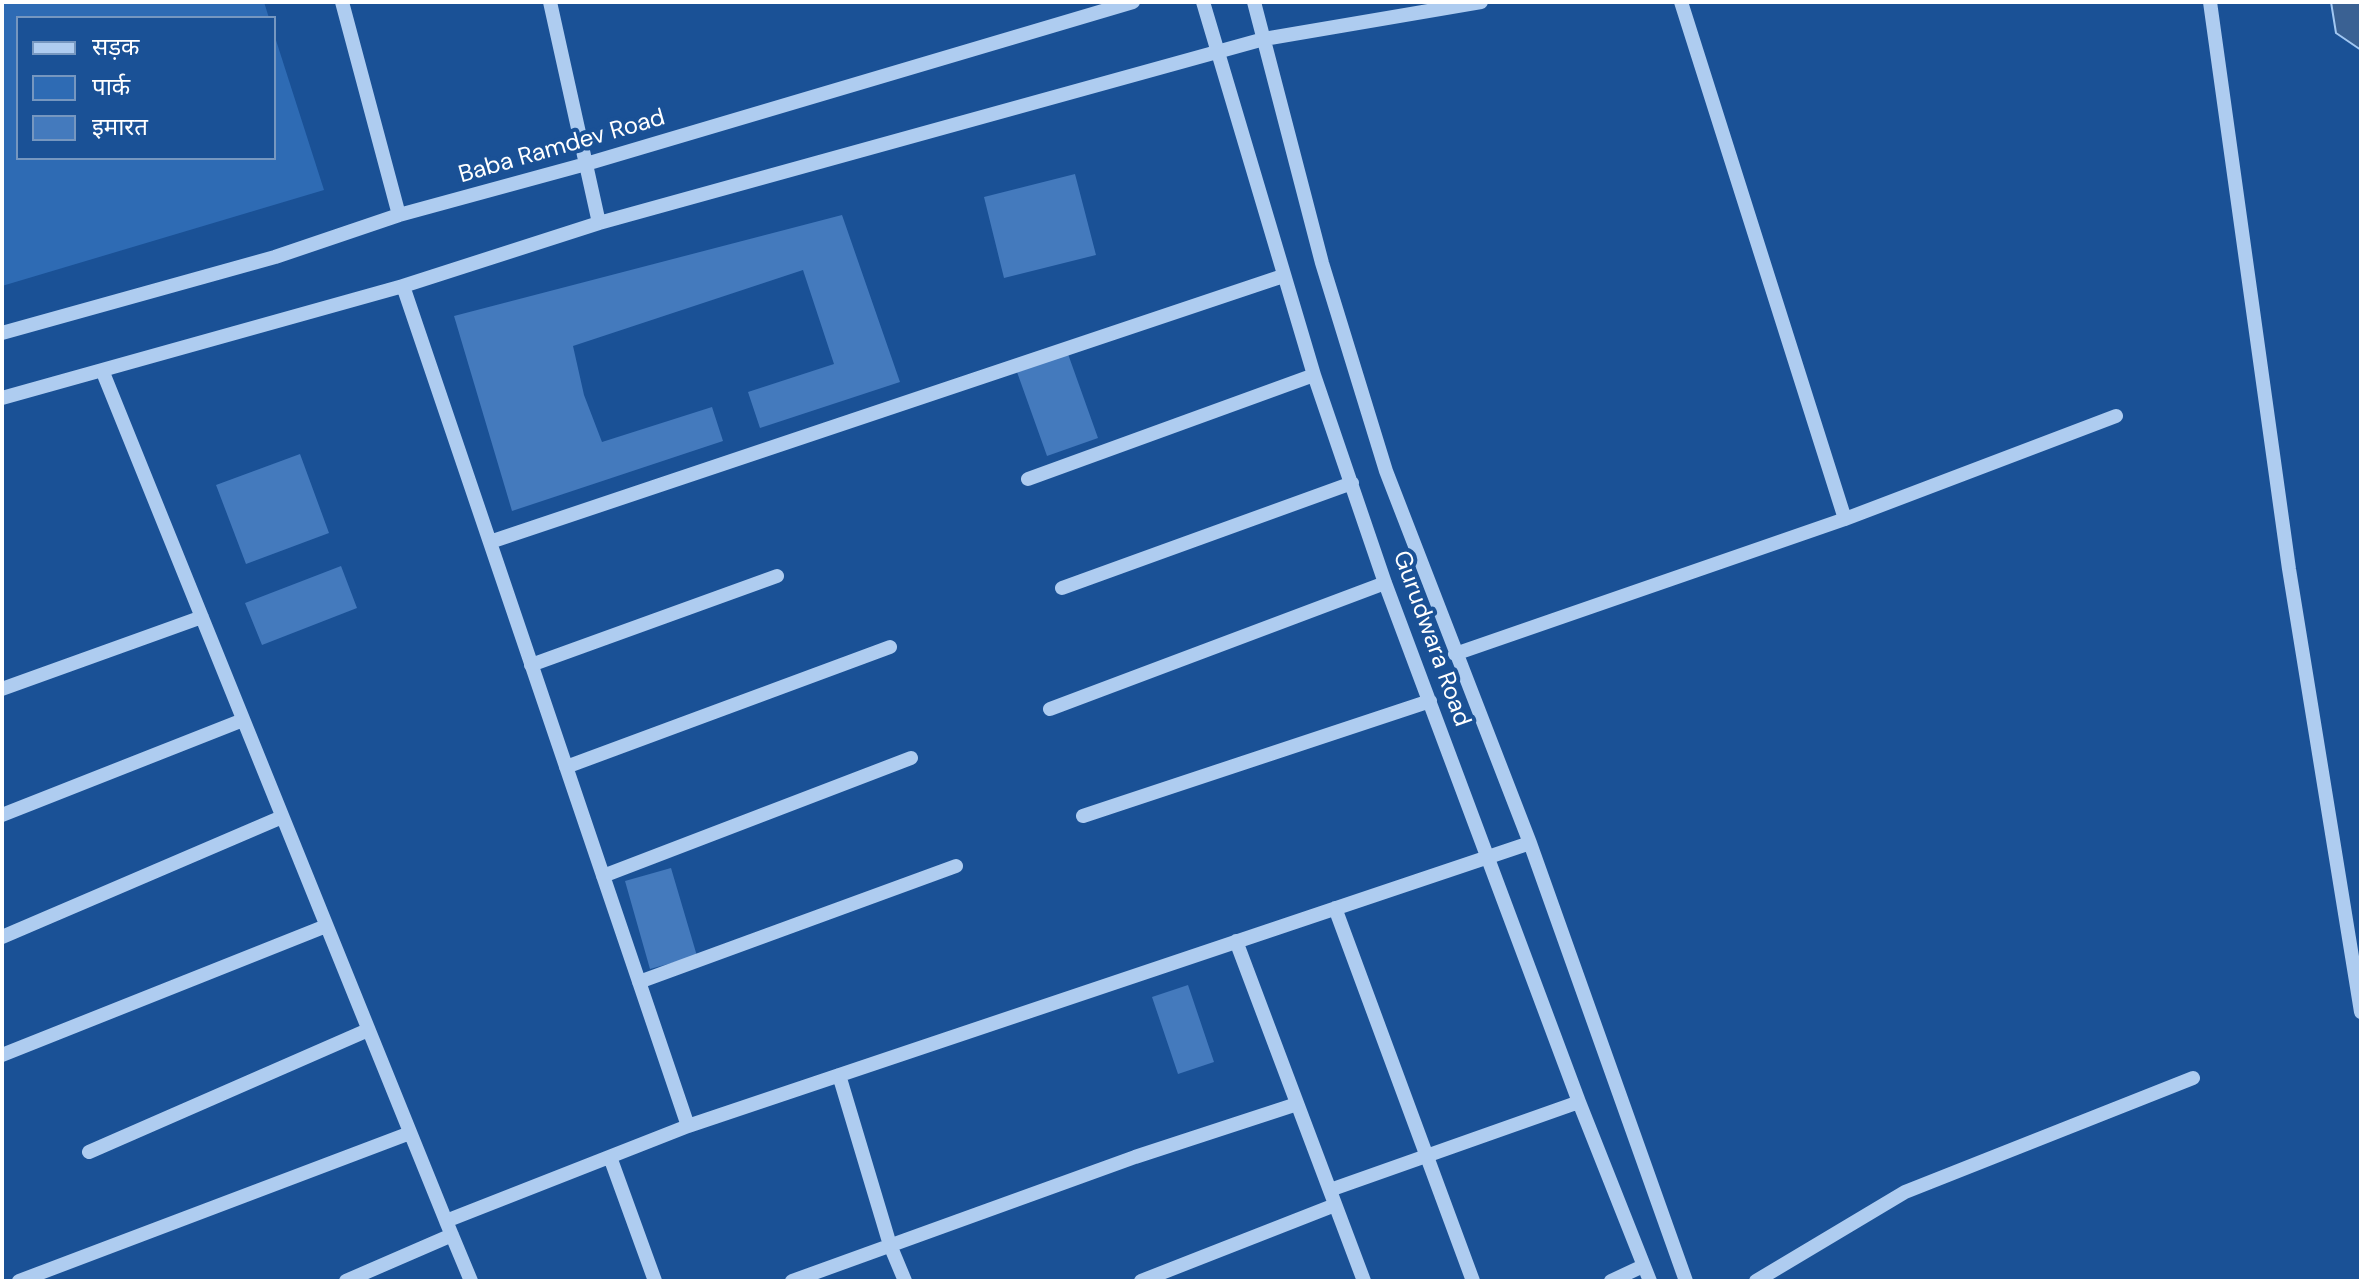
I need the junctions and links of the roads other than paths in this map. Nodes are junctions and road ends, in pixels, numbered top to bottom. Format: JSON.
{"nodes":[{"id":1,"x":342,"y":2,"type":"edge"},
{"id":2,"x":550,"y":2,"type":"edge"},
{"id":3,"x":1133,"y":2,"type":"edge"},
{"id":4,"x":1203,"y":2,"type":"edge"},
{"id":5,"x":1254,"y":2,"type":"edge"},
{"id":6,"x":1481,"y":2,"type":"edge"},
{"id":7,"x":1681,"y":2,"type":"edge"},
{"id":8,"x":2210,"y":2,"type":"edge"},
{"id":9,"x":1264,"y":39,"type":"junction"},
{"id":10,"x":1219,"y":52,"type":"junction"},
{"id":11,"x":586,"y":164,"type":"junction"},
{"id":12,"x":399,"y":215,"type":"junction"},
{"id":13,"x":599,"y":223,"type":"junction"},
{"id":14,"x":1283,"y":276,"type":"junction"},
{"id":15,"x":403,"y":286,"type":"junction"},
{"id":16,"x":2,"y":333,"type":"edge"},
{"id":17,"x":102,"y":370,"type":"junction"},
{"id":18,"x":1314,"y":375,"type":"junction"},
{"id":19,"x":2,"y":398,"type":"edge"},
{"id":20,"x":2116,"y":416,"type":"dead end"},
{"id":21,"x":1028,"y":479,"type":"dead end"},
{"id":22,"x":1352,"y":483,"type":"junction"},
{"id":23,"x":1845,"y":519,"type":"junction"},
{"id":24,"x":490,"y":542,"type":"junction"},
{"id":25,"x":777,"y":576,"type":"dead end"},
{"id":26,"x":1385,"y":583,"type":"junction"},
{"id":27,"x":1062,"y":588,"type":"dead end"},
{"id":28,"x":202,"y":617,"type":"junction"},
{"id":29,"x":890,"y":647,"type":"dead end"},
{"id":30,"x":1455,"y":654,"type":"junction"},
{"id":31,"x":531,"y":665,"type":"junction"},
{"id":32,"x":2,"y":689,"type":"edge"},
{"id":33,"x":1430,"y":701,"type":"junction"},
{"id":34,"x":1050,"y":709,"type":"dead end"},
{"id":35,"x":243,"y":720,"type":"junction"},
{"id":36,"x":911,"y":758,"type":"dead end"},
{"id":37,"x":566,"y":767,"type":"junction"},
{"id":38,"x":2,"y":815,"type":"edge"},
{"id":39,"x":1083,"y":816,"type":"dead end"},
{"id":40,"x":282,"y":817,"type":"junction"},
{"id":41,"x":1530,"y":843,"type":"junction"},
{"id":42,"x":1487,"y":857,"type":"junction"},
{"id":43,"x":956,"y":866,"type":"dead end"},
{"id":44,"x":603,"y":876,"type":"junction"},
{"id":45,"x":1335,"y":908,"type":"junction"},
{"id":46,"x":326,"y":926,"type":"junction"},
{"id":47,"x":2,"y":937,"type":"edge"},
{"id":48,"x":1236,"y":941,"type":"junction"},
{"id":49,"x":639,"y":982,"type":"junction"},
{"id":50,"x":2361,"y":1012,"type":"edge"},
{"id":51,"x":368,"y":1030,"type":"junction"},
{"id":52,"x":2,"y":1055,"type":"edge"},
{"id":53,"x":839,"y":1075,"type":"junction"},
{"id":54,"x":2193,"y":1078,"type":"dead end"},
{"id":55,"x":1579,"y":1102,"type":"junction"},
{"id":56,"x":1297,"y":1104,"type":"junction"},
{"id":57,"x":688,"y":1126,"type":"junction"},
{"id":58,"x":410,"y":1133,"type":"junction"},
{"id":59,"x":89,"y":1152,"type":"dead end"},
{"id":60,"x":1427,"y":1156,"type":"junction"},
{"id":61,"x":610,"y":1157,"type":"junction"},
{"id":62,"x":1333,"y":1198,"type":"junction"},
{"id":63,"x":449,"y":1228,"type":"junction"},
{"id":64,"x":890,"y":1245,"type":"junction"},
{"id":65,"x":1643,"y":1266,"type":"junction"},
{"id":66,"x":19,"y":1281,"type":"edge"},
{"id":67,"x":346,"y":1281,"type":"edge"},
{"id":68,"x":471,"y":1281,"type":"edge"},
{"id":69,"x":655,"y":1281,"type":"edge"},
{"id":70,"x":792,"y":1281,"type":"edge"},
{"id":71,"x":905,"y":1281,"type":"edge"},
{"id":72,"x":1141,"y":1281,"type":"edge"},
{"id":73,"x":1364,"y":1281,"type":"edge"},
{"id":74,"x":1473,"y":1281,"type":"edge"},
{"id":75,"x":1611,"y":1281,"type":"edge"},
{"id":76,"x":1650,"y":1281,"type":"edge"},
{"id":77,"x":1686,"y":1281,"type":"edge"},
{"id":78,"x":1756,"y":1281,"type":"edge"}],
"edges":[{"from":1,"to":12,"type":"street"},
{"from":2,"to":11,"type":"street"},
{"from":3,"to":11,"type":"street","name":"Baba Ramdev Road"},
{"from":4,"to":10,"type":"street","name":"Gurudwara Road"},
{"from":5,"to":9,"type":"street","name":"Gurudwara Road"},
{"from":6,"to":9,"type":"street"},
{"from":7,"to":23,"type":"street"},
{"from":8,"to":50,"type":"street"},
{"from":9,"to":10,"type":"street"},
{"from":9,"to":30,"type":"street","name":"Gurudwara Road"},
{"from":10,"to":13,"type":"street"},
{"from":10,"to":14,"type":"street","name":"Gurudwara Road"},
{"from":11,"to":12,"type":"street","name":"Baba Ramdev Road"},
{"from":11,"to":13,"type":"street"},
{"from":12,"to":16,"type":"street","name":"Baba Ramdev Road"},
{"from":13,"to":15,"type":"street"},
{"from":14,"to":18,"type":"street","name":"Gurudwara Road"},
{"from":14,"to":24,"type":"street"},
{"from":15,"to":17,"type":"street"},
{"from":15,"to":24,"type":"street"},
{"from":17,"to":19,"type":"street"},
{"from":17,"to":28,"type":"street"},
{"from":18,"to":21,"type":"street"},
{"from":18,"to":22,"type":"street","name":"Gurudwara Road"},
{"from":20,"to":23,"type":"street"},
{"from":22,"to":26,"type":"street","name":"Gurudwara Road"},
{"from":22,"to":27,"type":"street"},
{"from":23,"to":30,"type":"street"},
{"from":24,"to":31,"type":"street"},
{"from":25,"to":31,"type":"street"},
{"from":26,"to":33,"type":"street","name":"Gurudwara Road"},
{"from":26,"to":34,"type":"street"},
{"from":28,"to":32,"type":"street"},
{"from":28,"to":35,"type":"street"},
{"from":29,"to":37,"type":"street"},
{"from":30,"to":41,"type":"street","name":"Gurudwara Road"},
{"from":31,"to":37,"type":"street"},
{"from":33,"to":39,"type":"street"},
{"from":33,"to":42,"type":"street","name":"Gurudwara Road"},
{"from":35,"to":38,"type":"street"},
{"from":35,"to":40,"type":"street"},
{"from":36,"to":44,"type":"street"},
{"from":37,"to":44,"type":"street"},
{"from":40,"to":46,"type":"street"},
{"from":40,"to":47,"type":"street"},
{"from":41,"to":42,"type":"street"},
{"from":41,"to":77,"type":"street","name":"Gurudwara Road"},
{"from":42,"to":45,"type":"street"},
{"from":42,"to":55,"type":"street","name":"Gurudwara Road"},
{"from":43,"to":49,"type":"street"},
{"from":44,"to":49,"type":"street"},
{"from":45,"to":48,"type":"street"},
{"from":45,"to":60,"type":"street"},
{"from":46,"to":51,"type":"street"},
{"from":46,"to":52,"type":"street"},
{"from":48,"to":53,"type":"street"},
{"from":48,"to":56,"type":"street"},
{"from":49,"to":57,"type":"street"},
{"from":51,"to":58,"type":"street"},
{"from":51,"to":59,"type":"street"},
{"from":53,"to":57,"type":"street"},
{"from":53,"to":64,"type":"street"},
{"from":54,"to":78,"type":"street"},
{"from":55,"to":60,"type":"street"},
{"from":55,"to":65,"type":"street","name":"Gurudwara Road"},
{"from":56,"to":62,"type":"street"},
{"from":56,"to":64,"type":"street"},
{"from":57,"to":61,"type":"street"},
{"from":58,"to":63,"type":"street"},
{"from":58,"to":66,"type":"street"},
{"from":60,"to":62,"type":"street"},
{"from":60,"to":74,"type":"street"},
{"from":61,"to":63,"type":"street"},
{"from":61,"to":69,"type":"street"},
{"from":62,"to":72,"type":"street"},
{"from":62,"to":73,"type":"street"},
{"from":63,"to":67,"type":"street"},
{"from":63,"to":68,"type":"street"},
{"from":64,"to":70,"type":"street"},
{"from":64,"to":71,"type":"street"},
{"from":65,"to":75,"type":"street"},
{"from":65,"to":76,"type":"street","name":"Gurudwara Road"}]}
